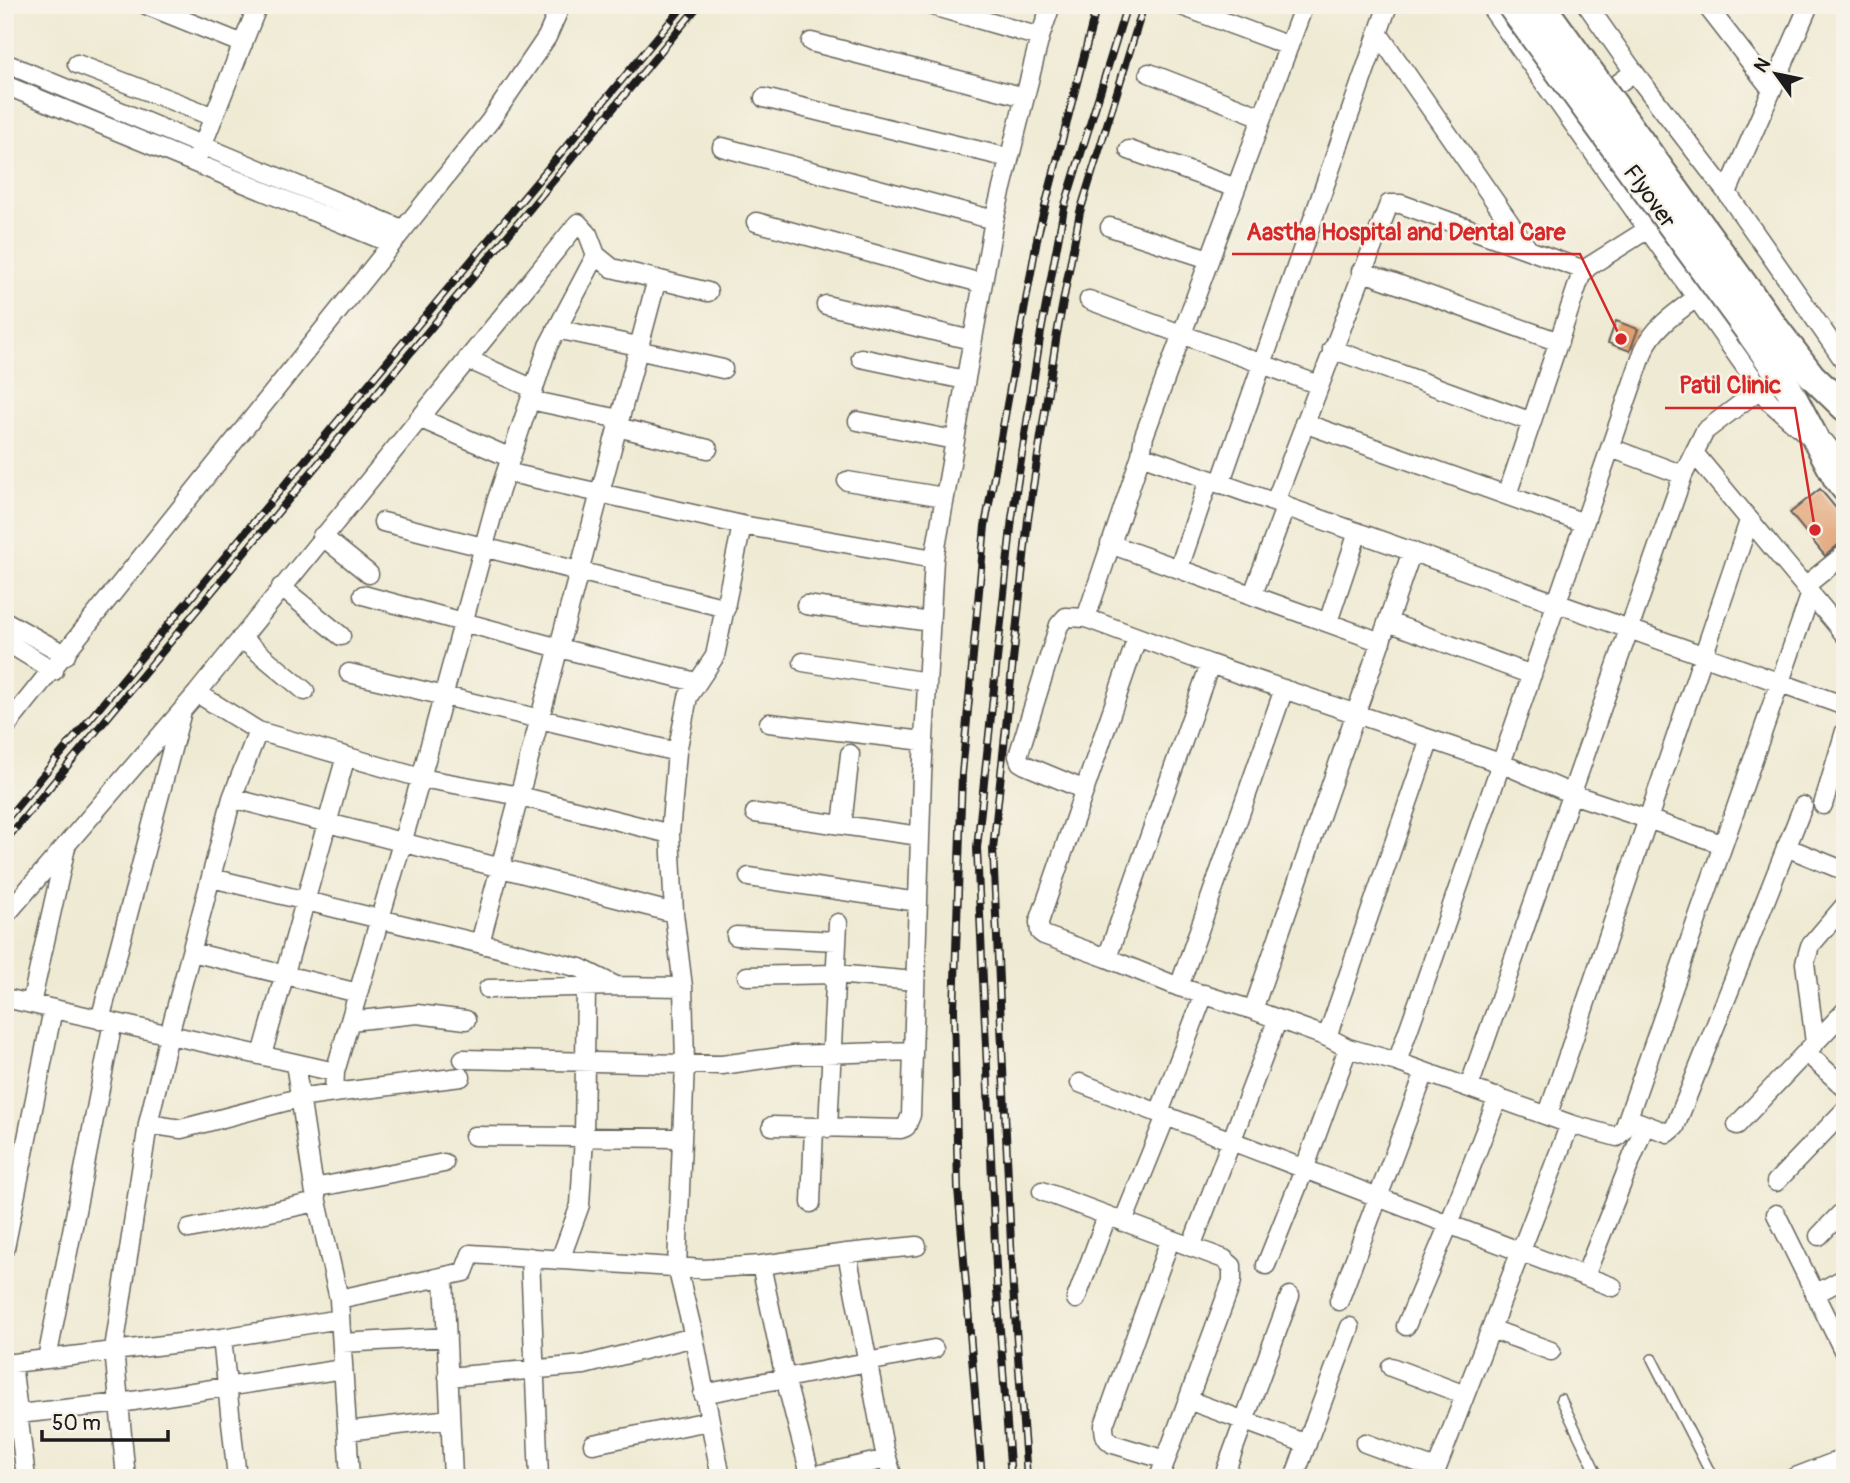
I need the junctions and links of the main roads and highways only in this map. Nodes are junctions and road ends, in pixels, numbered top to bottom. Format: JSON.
{"nodes":[{"id":1,"x":1510,"y":5,"type":"edge"},
{"id":2,"x":1542,"y":5,"type":"edge"},
{"id":3,"x":1763,"y":331,"type":"junction"},
{"id":4,"x":1841,"y":411,"type":"edge"},
{"id":5,"x":1845,"y":489,"type":"edge"}],
"edges":[{"from":1,"to":3,"type":"main road","name":"Flyover","bridge":true},
{"from":2,"to":3,"type":"main road","name":"Flyover","bridge":true},
{"from":3,"to":4,"type":"main road","name":"Flyover"},
{"from":3,"to":5,"type":"main road","name":"Flyover"}]}
